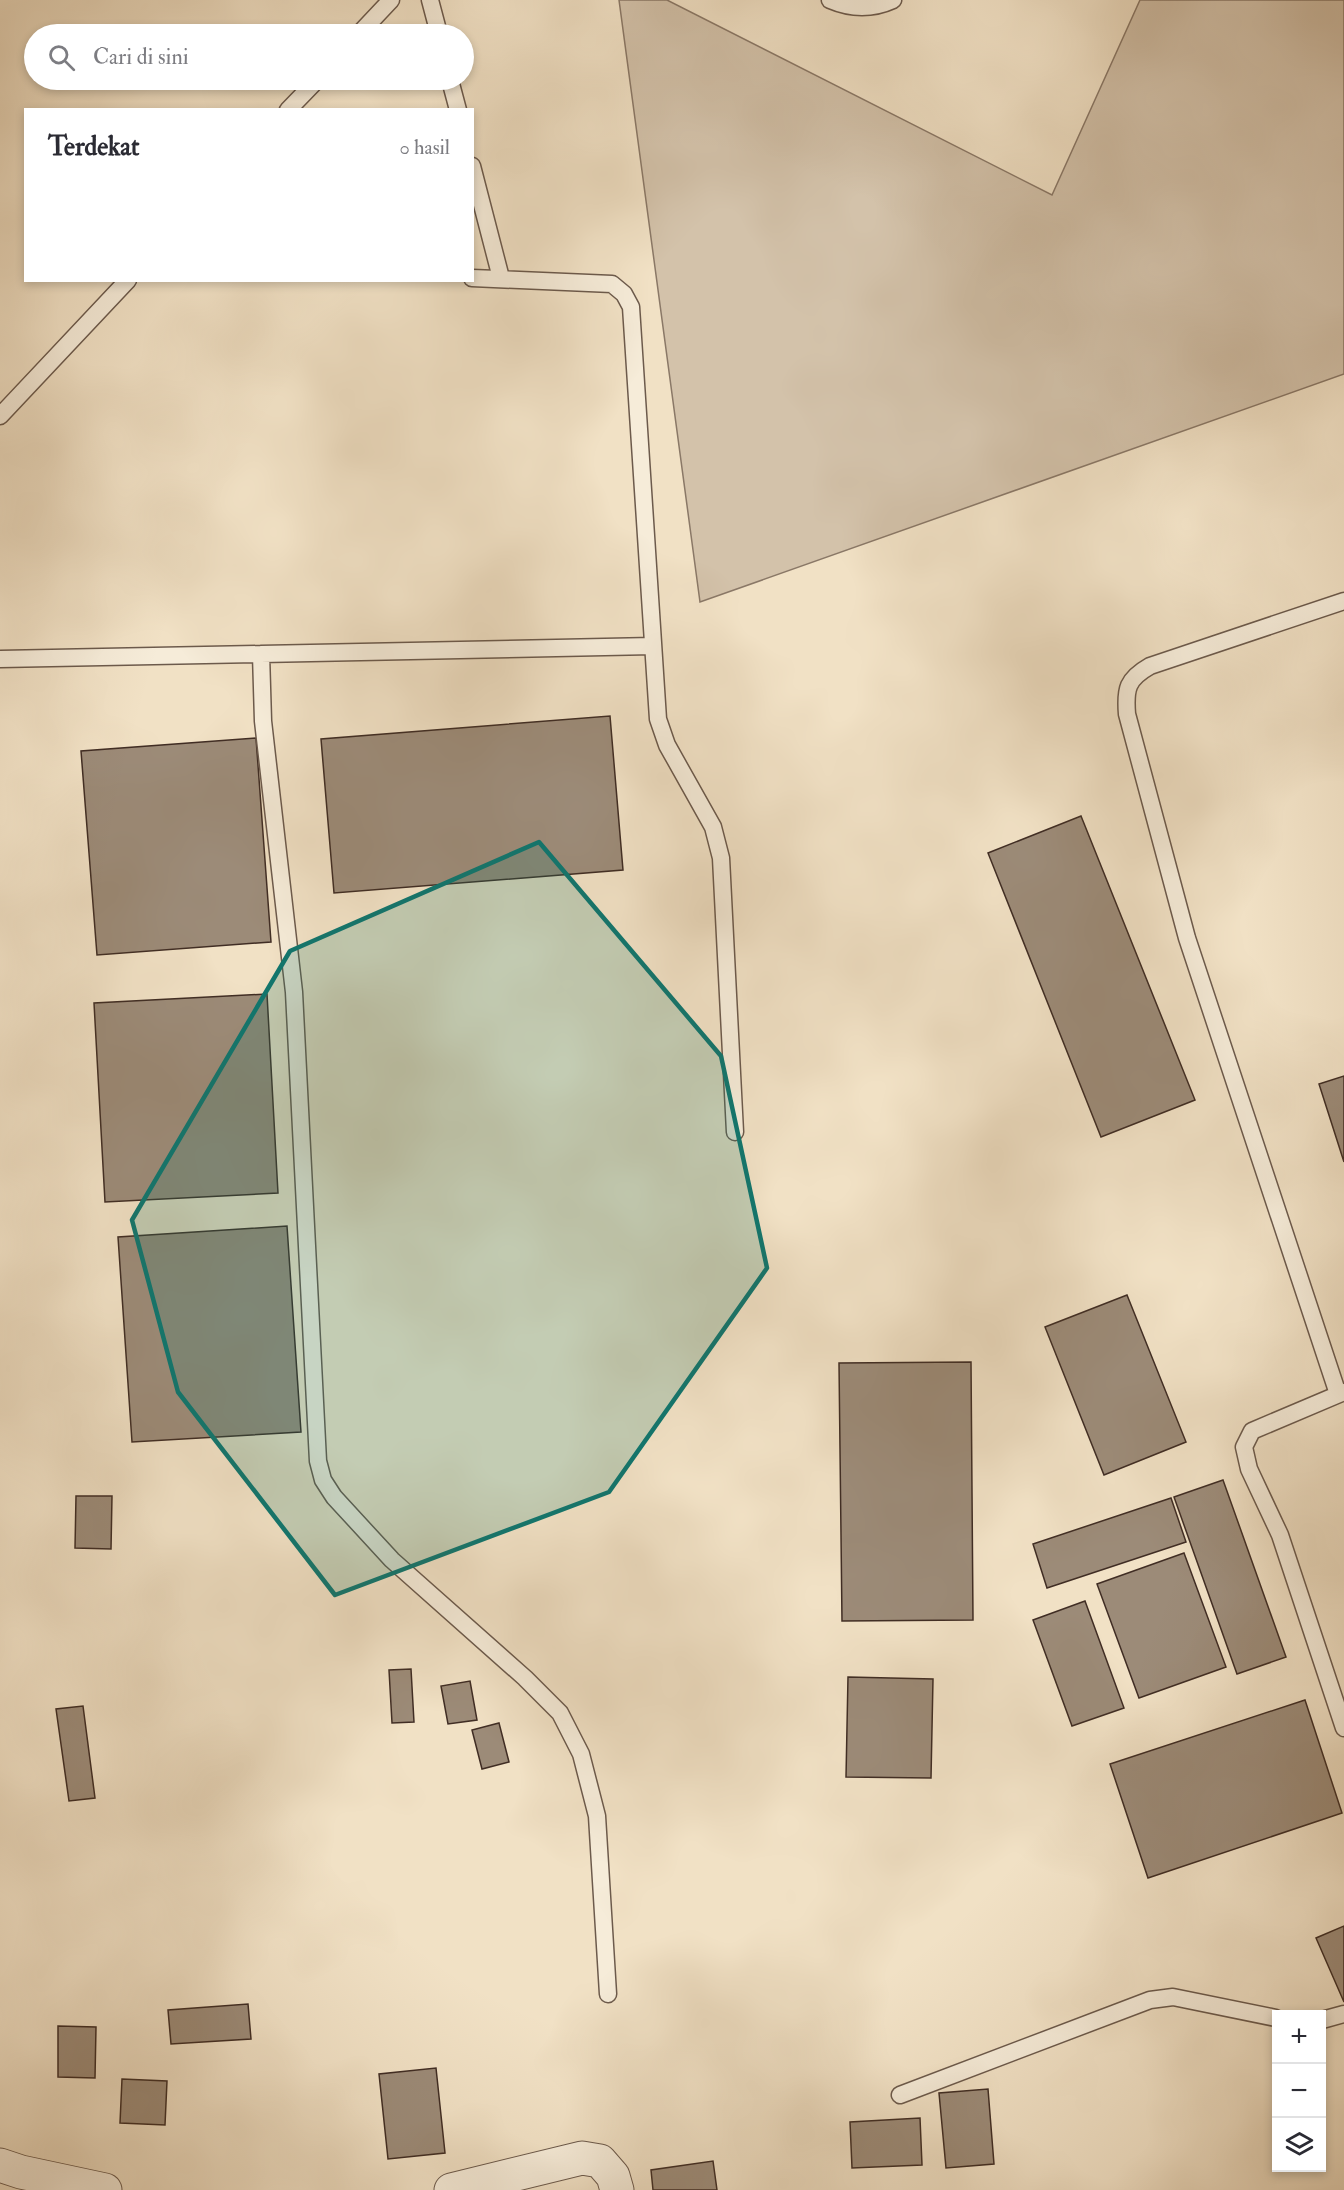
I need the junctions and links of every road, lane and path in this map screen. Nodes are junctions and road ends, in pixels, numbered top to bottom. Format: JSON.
{"nodes":[{"id":1,"x":391,"y":0,"type":"edge"},
{"id":2,"x":430,"y":0,"type":"edge"},
{"id":3,"x":830,"y":0,"type":"edge"},
{"id":4,"x":893,"y":0,"type":"edge"},
{"id":5,"x":368,"y":24,"type":"edge"},
{"id":6,"x":436,"y":24,"type":"edge"},
{"id":7,"x":307,"y":90,"type":"edge"},
{"id":8,"x":453,"y":90,"type":"edge"},
{"id":9,"x":290,"y":108,"type":"edge"},
{"id":10,"x":457,"y":108,"type":"edge"},
{"id":11,"x":474,"y":174,"type":"edge"},
{"id":12,"x":474,"y":278,"type":"edge"},
{"id":13,"x":501,"y":278,"type":"junction"},
{"id":14,"x":126,"y":282,"type":"edge"},
{"id":15,"x":0,"y":416,"type":"edge"},
{"id":16,"x":1344,"y":601,"type":"edge"},
{"id":17,"x":653,"y":646,"type":"junction"},
{"id":18,"x":261,"y":654,"type":"junction"},
{"id":19,"x":0,"y":659,"type":"edge"},
{"id":20,"x":735,"y":1132,"type":"dead end"},
{"id":21,"x":1341,"y":1393,"type":"edge"},
{"id":22,"x":1344,"y":1728,"type":"edge"},
{"id":23,"x":608,"y":1994,"type":"dead end"},
{"id":24,"x":1344,"y":2014,"type":"edge"},
{"id":25,"x":1272,"y":2017,"type":"edge"},
{"id":26,"x":1326,"y":2019,"type":"edge"},
{"id":27,"x":900,"y":2096,"type":"dead end"},
{"id":28,"x":0,"y":2164,"type":"edge"},
{"id":29,"x":105,"y":2190,"type":"edge"},
{"id":30,"x":451,"y":2190,"type":"edge"},
{"id":31,"x":617,"y":2190,"type":"edge"}],
"edges":[{"from":1,"to":5,"type":"lane"},
{"from":2,"to":6,"type":"lane"},
{"from":3,"to":4,"type":"lane"},
{"from":7,"to":9,"type":"lane"},
{"from":8,"to":10,"type":"lane"},
{"from":11,"to":13,"type":"lane"},
{"from":12,"to":13,"type":"lane"},
{"from":13,"to":17,"type":"lane"},
{"from":14,"to":15,"type":"lane"},
{"from":16,"to":21,"type":"lane"},
{"from":17,"to":18,"type":"lane"},
{"from":17,"to":20,"type":"lane"},
{"from":18,"to":19,"type":"lane"},
{"from":18,"to":23,"type":"lane"},
{"from":21,"to":22,"type":"lane"},
{"from":24,"to":26,"type":"lane"},
{"from":25,"to":27,"type":"lane"},
{"from":28,"to":29,"type":"street"},
{"from":30,"to":31,"type":"street"}]}
